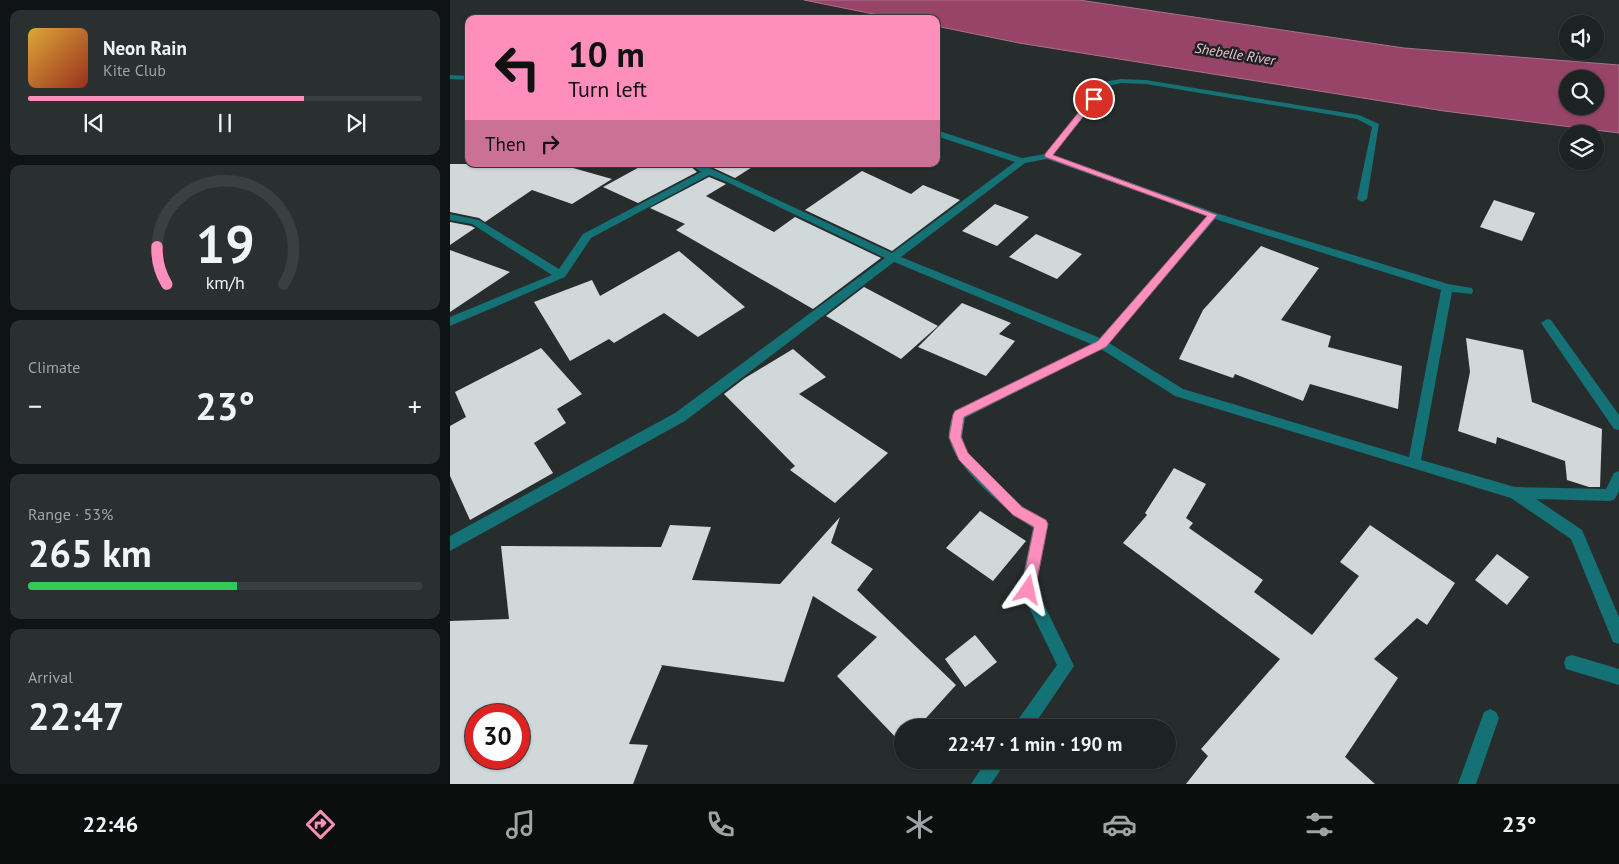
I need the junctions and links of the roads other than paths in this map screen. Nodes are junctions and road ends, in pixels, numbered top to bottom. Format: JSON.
{"nodes":[{"id":1,"x":450,"y":77,"type":"edge"},
{"id":2,"x":465,"y":78,"type":"edge"},
{"id":3,"x":940,"y":134,"type":"edge"},
{"id":4,"x":1048,"y":156,"type":"junction"},
{"id":5,"x":1022,"y":161,"type":"junction"},
{"id":6,"x":700,"y":167,"type":"edge"},
{"id":7,"x":708,"y":172,"type":"junction"},
{"id":8,"x":1362,"y":199,"type":"dead end"},
{"id":9,"x":1213,"y":215,"type":"junction"},
{"id":10,"x":450,"y":217,"type":"edge"},
{"id":11,"x":894,"y":258,"type":"junction"},
{"id":12,"x":561,"y":274,"type":"junction"},
{"id":13,"x":1447,"y":288,"type":"junction"},
{"id":14,"x":1468,"y":291,"type":"dead end"},
{"id":15,"x":450,"y":322,"type":"edge"},
{"id":16,"x":1547,"y":323,"type":"dead end"},
{"id":17,"x":1102,"y":344,"type":"junction"},
{"id":18,"x":1619,"y":425,"type":"edge"},
{"id":19,"x":1414,"y":464,"type":"junction"},
{"id":20,"x":1619,"y":477,"type":"edge"},
{"id":21,"x":1515,"y":493,"type":"junction"},
{"id":22,"x":450,"y":544,"type":"edge"},
{"id":23,"x":1619,"y":636,"type":"edge"},
{"id":24,"x":1572,"y":663,"type":"dead end"},
{"id":25,"x":1619,"y":678,"type":"edge"},
{"id":26,"x":1490,"y":718,"type":"dead end"},
{"id":27,"x":1028,"y":719,"type":"edge"},
{"id":28,"x":991,"y":769,"type":"edge"},
{"id":29,"x":980,"y":784,"type":"edge"},
{"id":30,"x":1467,"y":784,"type":"edge"}],
"edges":[{"from":1,"to":2,"type":"street"},
{"from":3,"to":5,"type":"street"},
{"from":4,"to":5,"type":"street"},
{"from":4,"to":8,"type":"street"},
{"from":4,"to":9,"type":"street"},
{"from":5,"to":11,"type":"street"},
{"from":6,"to":7,"type":"street"},
{"from":7,"to":11,"type":"street"},
{"from":7,"to":12,"type":"street"},
{"from":9,"to":13,"type":"street"},
{"from":9,"to":17,"type":"street"},
{"from":10,"to":12,"type":"street"},
{"from":11,"to":17,"type":"street"},
{"from":11,"to":22,"type":"street"},
{"from":12,"to":15,"type":"street"},
{"from":13,"to":14,"type":"street"},
{"from":13,"to":19,"type":"street"},
{"from":16,"to":18,"type":"street"},
{"from":17,"to":19,"type":"street"},
{"from":17,"to":27,"type":"street"},
{"from":19,"to":21,"type":"street"},
{"from":20,"to":21,"type":"street"},
{"from":21,"to":23,"type":"street"},
{"from":24,"to":25,"type":"street"},
{"from":26,"to":30,"type":"street"},
{"from":28,"to":29,"type":"street"}]}
